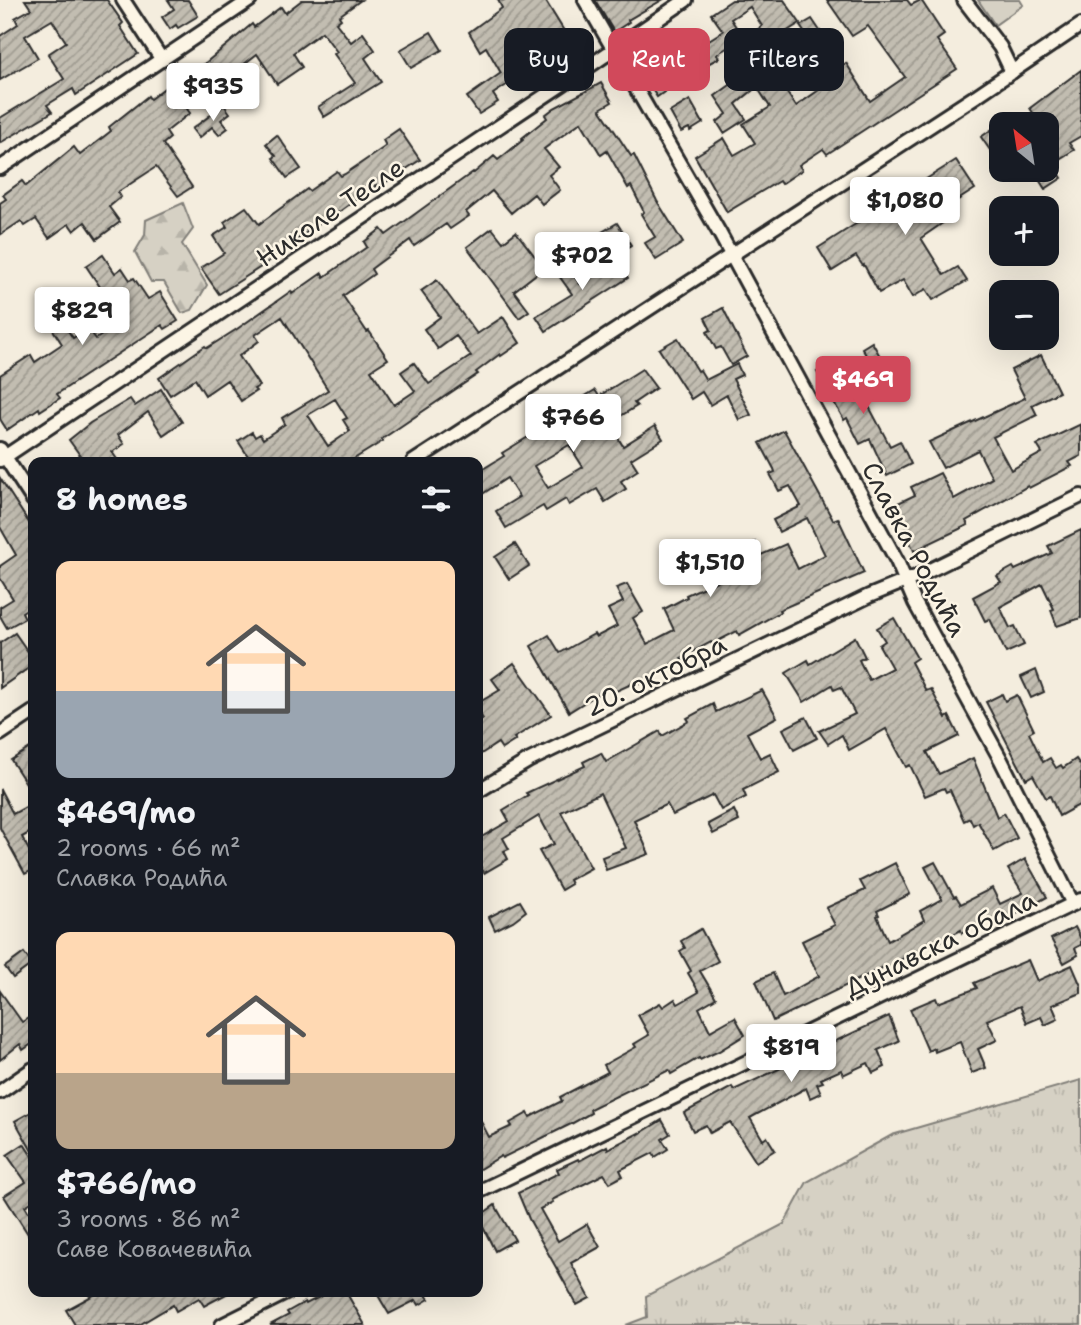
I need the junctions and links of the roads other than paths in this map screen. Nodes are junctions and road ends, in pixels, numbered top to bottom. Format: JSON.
{"nodes":[{"id":1,"x":122,"y":0,"type":"edge"},
{"id":2,"x":250,"y":0,"type":"edge"},
{"id":3,"x":585,"y":0,"type":"edge"},
{"id":4,"x":686,"y":0,"type":"edge"},
{"id":5,"x":964,"y":0,"type":"edge"},
{"id":6,"x":1081,"y":25,"type":"edge"},
{"id":7,"x":645,"y":28,"type":"edge"},
{"id":8,"x":608,"y":43,"type":"edge"},
{"id":9,"x":608,"y":53,"type":"edge"},
{"id":10,"x":162,"y":60,"type":"junction"},
{"id":11,"x":1012,"y":72,"type":"junction"},
{"id":12,"x":636,"y":91,"type":"edge"},
{"id":13,"x":0,"y":169,"type":"edge"},
{"id":14,"x":731,"y":255,"type":"junction"},
{"id":15,"x":2,"y":455,"type":"edge"},
{"id":16,"x":421,"y":457,"type":"edge"},
{"id":17,"x":28,"y":493,"type":"edge"},
{"id":18,"x":1081,"y":496,"type":"edge"},
{"id":19,"x":906,"y":580,"type":"junction"},
{"id":20,"x":28,"y":715,"type":"edge"},
{"id":21,"x":0,"y":734,"type":"edge"},
{"id":22,"x":483,"y":787,"type":"edge"},
{"id":23,"x":1077,"y":902,"type":"edge"},
{"id":24,"x":28,"y":1072,"type":"edge"},
{"id":25,"x":0,"y":1092,"type":"edge"},
{"id":26,"x":483,"y":1190,"type":"edge"},
{"id":27,"x":278,"y":1297,"type":"edge"},
{"id":28,"x":222,"y":1325,"type":"edge"}],
"edges":[{"from":1,"to":10,"type":"street"},
{"from":2,"to":10,"type":"street"},
{"from":3,"to":8,"type":"street","name":"Славка Родића"},
{"from":4,"to":7,"type":"street","name":"Николе Тесле"},
{"from":5,"to":11,"type":"street"},
{"from":6,"to":11,"type":"street"},
{"from":9,"to":15,"type":"street","name":"Николе Тесле"},
{"from":10,"to":13,"type":"street"},
{"from":11,"to":14,"type":"street"},
{"from":12,"to":14,"type":"street","name":"Славка Родића"},
{"from":14,"to":16,"type":"street"},
{"from":14,"to":19,"type":"street","name":"Славка Родића"},
{"from":15,"to":17,"type":"street"},
{"from":18,"to":19,"type":"street","name":"20. октобра"},
{"from":19,"to":22,"type":"street","name":"20. октобра"},
{"from":19,"to":23,"type":"street","name":"Славка Родића"},
{"from":20,"to":21,"type":"street"},
{"from":23,"to":26,"type":"street","name":"Дунавска обала"},
{"from":24,"to":25,"type":"street"},
{"from":27,"to":28,"type":"street"}]}
